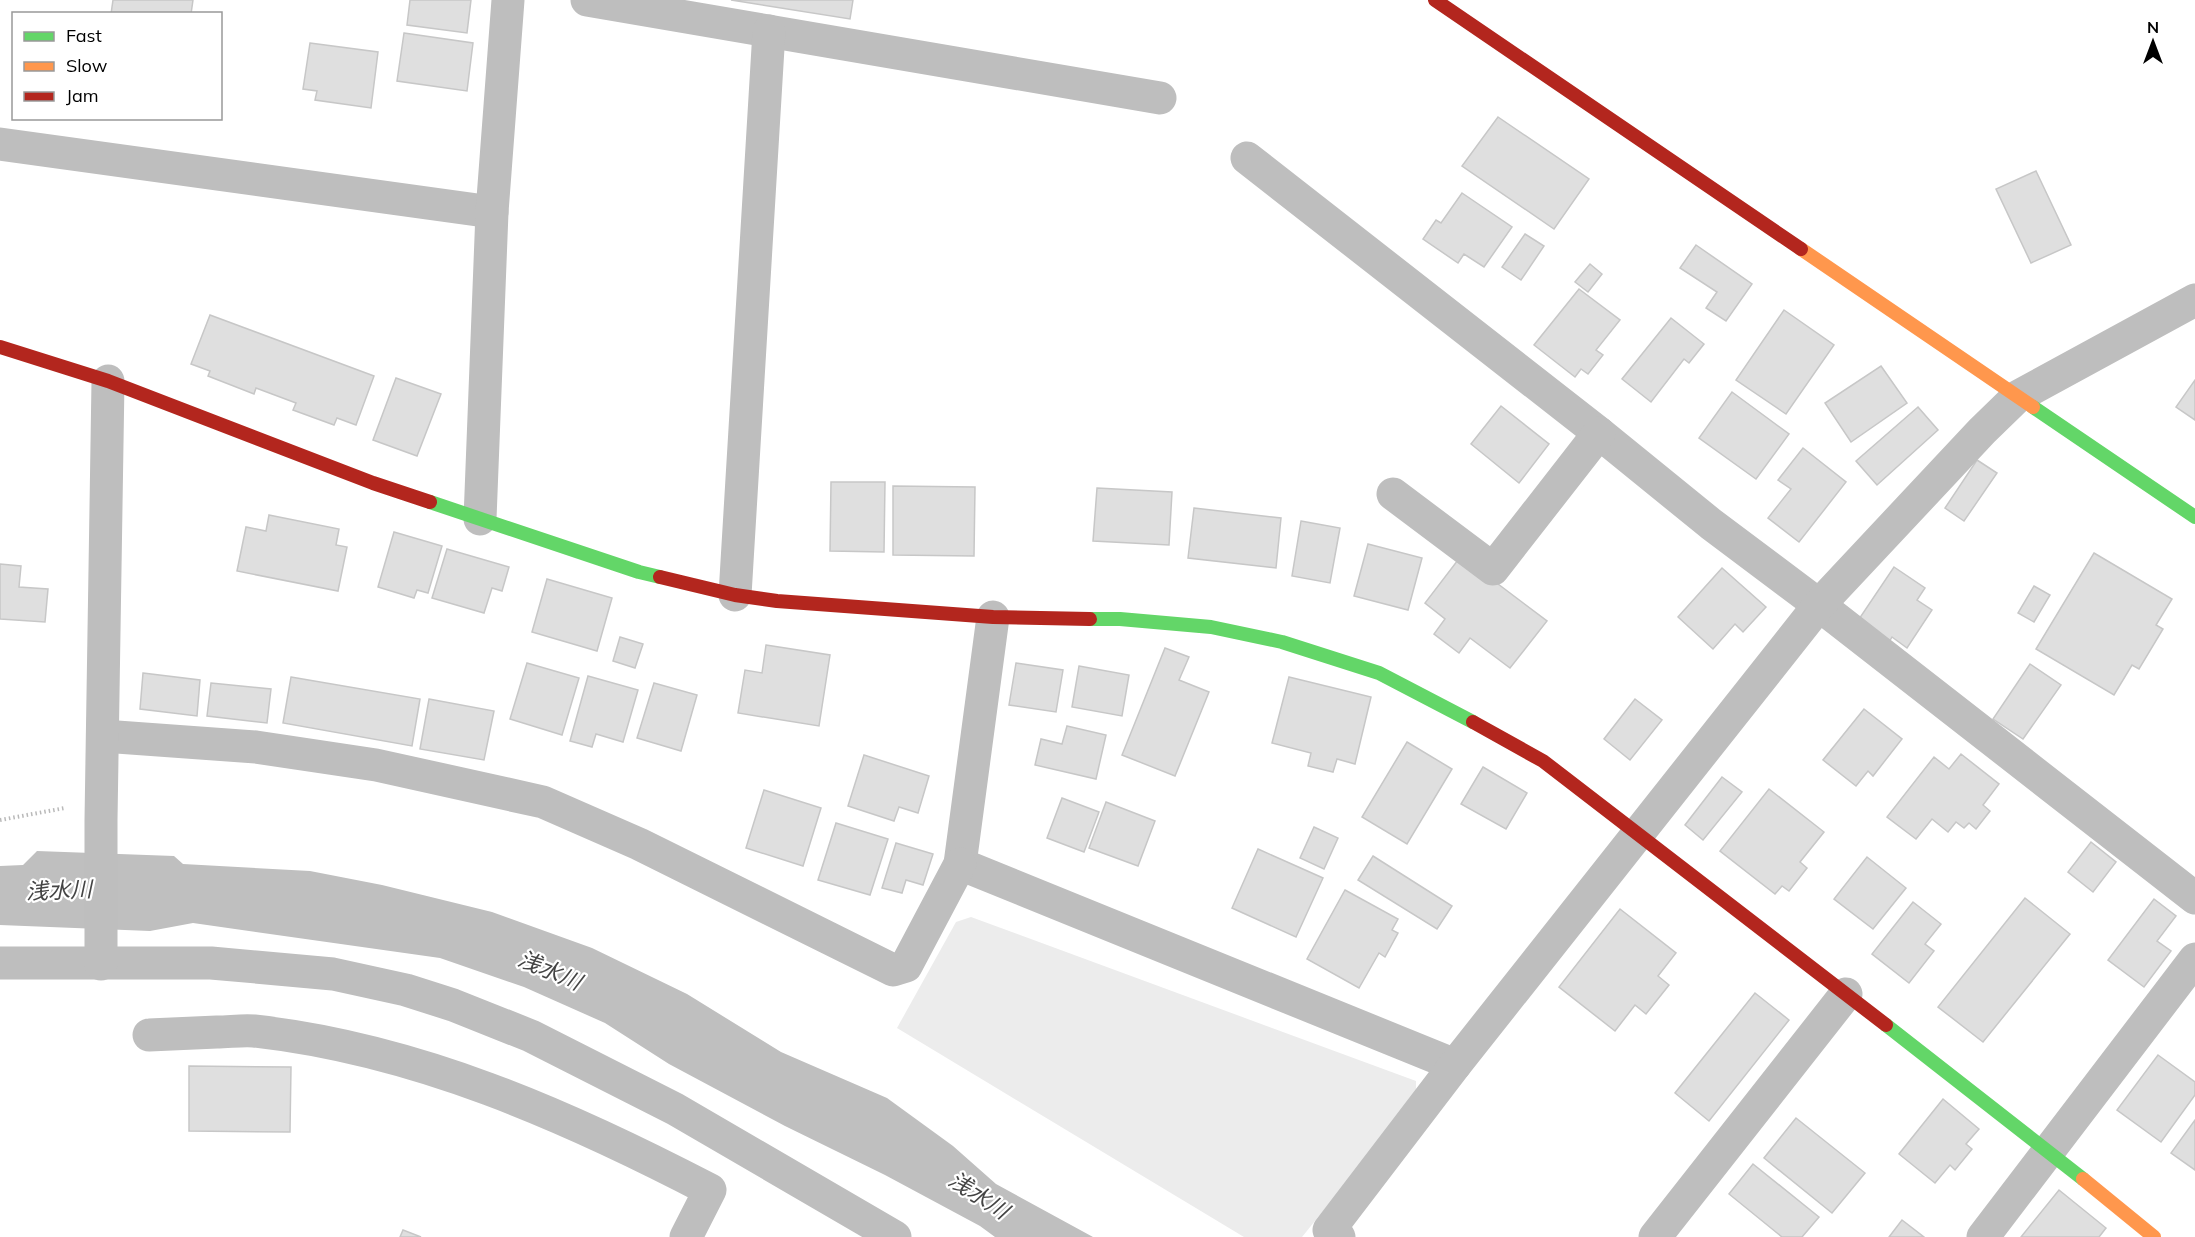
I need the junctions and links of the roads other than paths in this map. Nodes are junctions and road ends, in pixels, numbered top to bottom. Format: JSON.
{"nodes":[{"id":1,"x":508,"y":0,"type":"edge"},
{"id":2,"x":587,"y":0,"type":"edge"},
{"id":3,"x":1435,"y":0,"type":"edge"},
{"id":4,"x":769,"y":31,"type":"junction"},
{"id":5,"x":1160,"y":98,"type":"dead end"},
{"id":6,"x":0,"y":144,"type":"edge"},
{"id":7,"x":1247,"y":158,"type":"dead end"},
{"id":8,"x":492,"y":212,"type":"junction"},
{"id":9,"x":2195,"y":300,"type":"edge"},
{"id":10,"x":0,"y":347,"type":"edge"},
{"id":11,"x":108,"y":381,"type":"junction"},
{"id":12,"x":2017,"y":397,"type":"junction"},
{"id":13,"x":1599,"y":433,"type":"junction"},
{"id":14,"x":1393,"y":494,"type":"dead end"},
{"id":15,"x":2195,"y":517,"type":"edge"},
{"id":16,"x":480,"y":519,"type":"junction"},
{"id":17,"x":735,"y":595,"type":"junction"},
{"id":18,"x":1818,"y":605,"type":"junction"},
{"id":19,"x":993,"y":617,"type":"junction"},
{"id":20,"x":103,"y":736,"type":"junction"},
{"id":21,"x":1639,"y":834,"type":"junction"},
{"id":22,"x":960,"y":864,"type":"junction"},
{"id":23,"x":2195,"y":898,"type":"edge"},
{"id":24,"x":101,"y":954,"type":"junction"},
{"id":25,"x":2195,"y":959,"type":"edge"},
{"id":26,"x":0,"y":963,"type":"edge"},
{"id":27,"x":1846,"y":994,"type":"junction"},
{"id":28,"x":149,"y":1035,"type":"dead end"},
{"id":29,"x":1455,"y":1065,"type":"junction"},
{"id":30,"x":2050,"y":1151,"type":"junction"},
{"id":31,"x":686,"y":1237,"type":"edge"},
{"id":32,"x":895,"y":1237,"type":"edge"},
{"id":33,"x":1340,"y":1237,"type":"edge"},
{"id":34,"x":1655,"y":1237,"type":"edge"},
{"id":35,"x":1983,"y":1237,"type":"edge"},
{"id":36,"x":2154,"y":1237,"type":"edge"}],
"edges":[{"from":1,"to":8,"type":"street"},
{"from":2,"to":4,"type":"street"},
{"from":3,"to":12,"type":"street"},
{"from":4,"to":5,"type":"street"},
{"from":4,"to":17,"type":"street"},
{"from":6,"to":8,"type":"street"},
{"from":7,"to":13,"type":"street"},
{"from":8,"to":16,"type":"street"},
{"from":9,"to":12,"type":"street"},
{"from":10,"to":11,"type":"street"},
{"from":11,"to":16,"type":"street"},
{"from":11,"to":20,"type":"street"},
{"from":12,"to":15,"type":"street"},
{"from":12,"to":18,"type":"street"},
{"from":13,"to":14,"type":"street"},
{"from":13,"to":18,"type":"street"},
{"from":16,"to":17,"type":"street"},
{"from":17,"to":19,"type":"street"},
{"from":18,"to":21,"type":"street"},
{"from":18,"to":23,"type":"street"},
{"from":19,"to":21,"type":"street"},
{"from":19,"to":22,"type":"street"},
{"from":20,"to":22,"type":"street"},
{"from":20,"to":24,"type":"street"},
{"from":21,"to":27,"type":"street"},
{"from":21,"to":29,"type":"street"},
{"from":22,"to":29,"type":"street"},
{"from":24,"to":26,"type":"street"},
{"from":24,"to":32,"type":"street"},
{"from":25,"to":30,"type":"street"},
{"from":27,"to":30,"type":"street"},
{"from":27,"to":34,"type":"street"},
{"from":28,"to":31,"type":"street"},
{"from":29,"to":33,"type":"street"},
{"from":30,"to":35,"type":"street"},
{"from":30,"to":36,"type":"street"}]}
